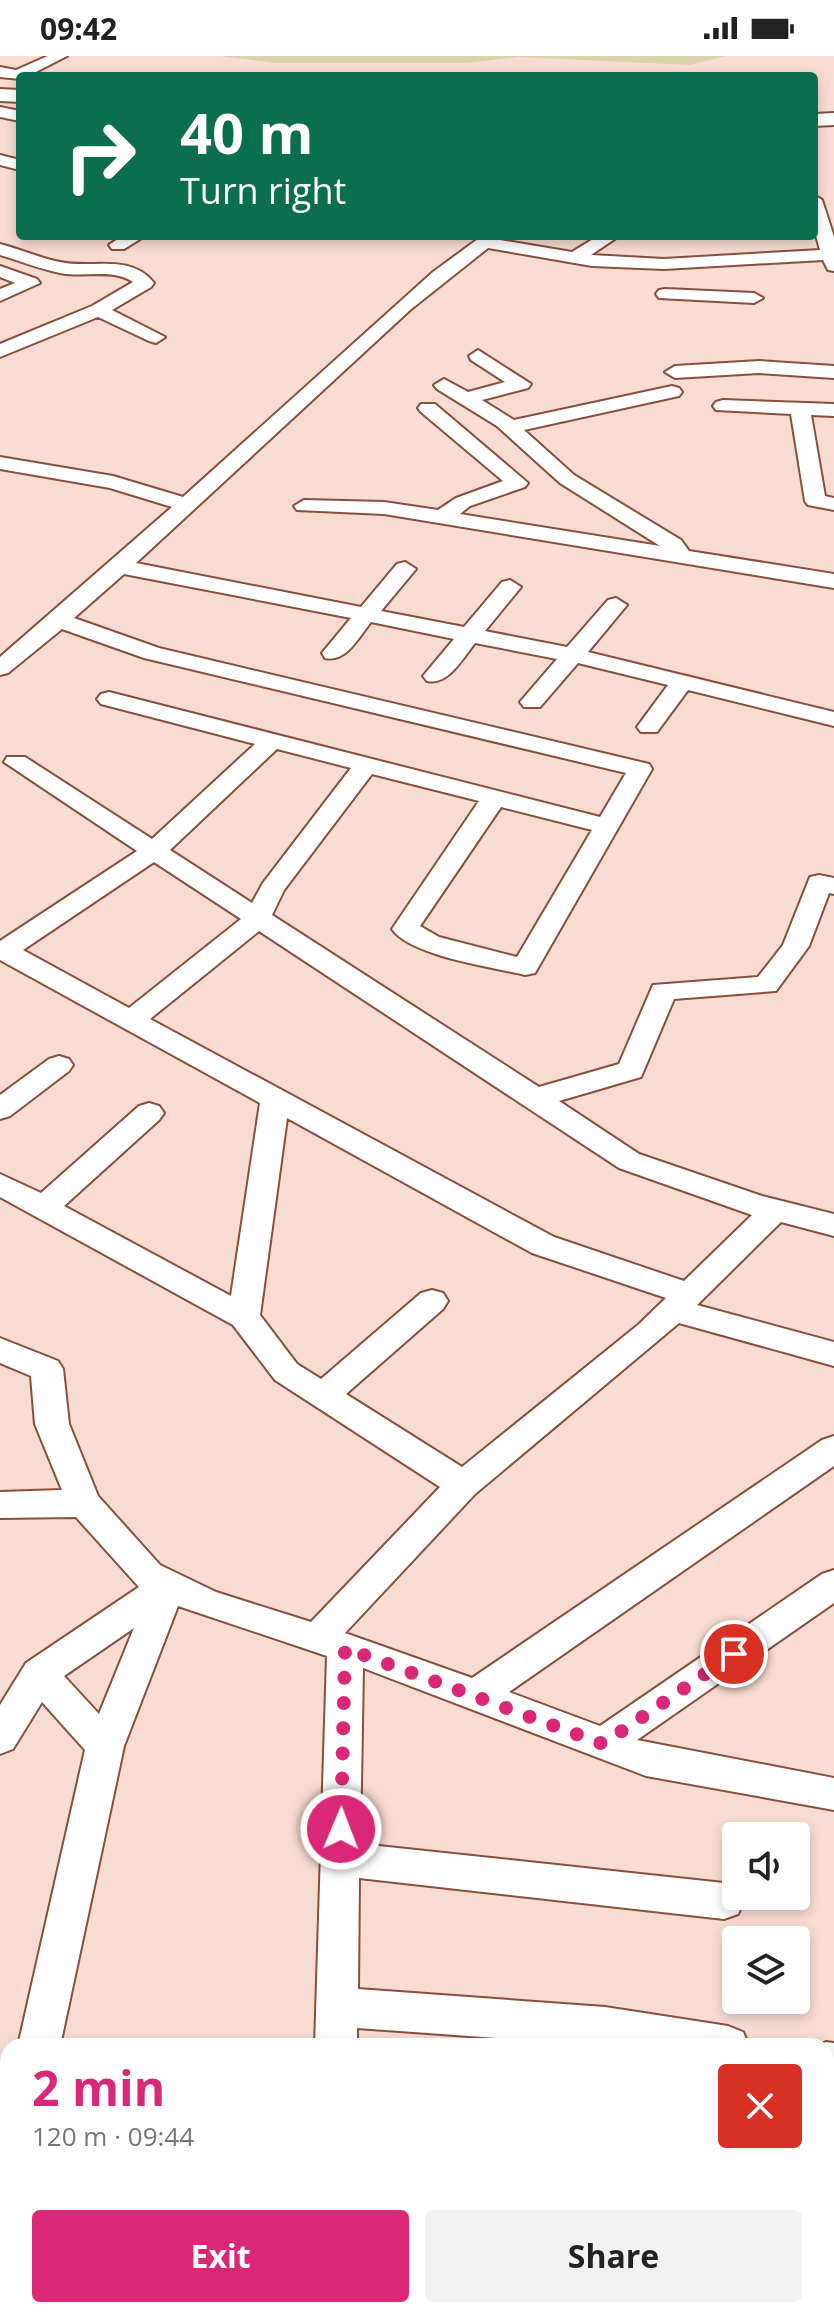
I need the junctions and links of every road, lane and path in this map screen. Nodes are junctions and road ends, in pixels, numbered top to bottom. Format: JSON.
{"nodes":[{"id":1,"x":60,"y":56,"type":"edge"},
{"id":2,"x":25,"y":72,"type":"edge"},
{"id":3,"x":818,"y":212,"type":"edge"},
{"id":4,"x":128,"y":240,"type":"edge"},
{"id":5,"x":488,"y":240,"type":"edge"},
{"id":6,"x":494,"y":240,"type":"edge"},
{"id":7,"x":604,"y":240,"type":"edge"},
{"id":8,"x":118,"y":245,"type":"dead end"},
{"id":9,"x":0,"y":249,"type":"edge"},
{"id":10,"x":576,"y":257,"type":"junction"},
{"id":11,"x":834,"y":258,"type":"edge"},
{"id":12,"x":664,"y":264,"type":"junction"},
{"id":13,"x":65,"y":269,"type":"junction"},
{"id":14,"x":0,"y":271,"type":"edge"},
{"id":15,"x":753,"y":278,"type":"junction"},
{"id":16,"x":31,"y":283,"type":"junction"},
{"id":17,"x":0,"y":296,"type":"edge"},
{"id":18,"x":98,"y":310,"type":"junction"},
{"id":19,"x":755,"y":319,"type":"dead end"},
{"id":20,"x":156,"y":337,"type":"dead end"},
{"id":21,"x":0,"y":351,"type":"edge"},
{"id":22,"x":478,"y":356,"type":"dead end"},
{"id":23,"x":834,"y":372,"type":"edge"},
{"id":24,"x":444,"y":385,"type":"dead end"},
{"id":25,"x":466,"y":398,"type":"junction"},
{"id":26,"x":723,"y":406,"type":"dead end"},
{"id":27,"x":428,"y":408,"type":"dead end"},
{"id":28,"x":800,"y":409,"type":"junction"},
{"id":29,"x":834,"y":410,"type":"edge"},
{"id":30,"x":510,"y":427,"type":"junction"},
{"id":31,"x":0,"y":463,"type":"edge"},
{"id":32,"x":184,"y":504,"type":"junction"},
{"id":33,"x":834,"y":504,"type":"edge"},
{"id":34,"x":304,"y":506,"type":"dead end"},
{"id":35,"x":443,"y":517,"type":"junction"},
{"id":36,"x":681,"y":556,"type":"junction"},
{"id":37,"x":119,"y":566,"type":"junction"},
{"id":38,"x":405,"y":569,"type":"dead end"},
{"id":39,"x":834,"y":581,"type":"edge"},
{"id":40,"x":510,"y":587,"type":"dead end"},
{"id":41,"x":616,"y":605,"type":"dead end"},
{"id":42,"x":365,"y":615,"type":"junction"},
{"id":43,"x":61,"y":621,"type":"junction"},
{"id":44,"x":469,"y":635,"type":"junction"},
{"id":45,"x":333,"y":653,"type":"dead end"},
{"id":46,"x":573,"y":655,"type":"junction"},
{"id":47,"x":0,"y":668,"type":"edge"},
{"id":48,"x":435,"y":676,"type":"dead end"},
{"id":49,"x":682,"y":682,"type":"junction"},
{"id":50,"x":109,"y":699,"type":"dead end"},
{"id":51,"x":532,"y":702,"type":"dead end"},
{"id":52,"x":834,"y":720,"type":"edge"},
{"id":53,"x":649,"y":727,"type":"dead end"},
{"id":54,"x":834,"y":738,"type":"edge"},
{"id":55,"x":272,"y":741,"type":"junction"},
{"id":56,"x":16,"y":762,"type":"dead end"},
{"id":57,"x":366,"y":765,"type":"junction"},
{"id":58,"x":494,"y":798,"type":"junction"},
{"id":59,"x":606,"y":826,"type":"junction"},
{"id":60,"x":154,"y":851,"type":"junction"},
{"id":61,"x":834,"y":886,"type":"edge"},
{"id":62,"x":258,"y":918,"type":"junction"},
{"id":63,"x":2,"y":950,"type":"edge"},
{"id":64,"x":132,"y":1019,"type":"junction"},
{"id":65,"x":59,"y":1065,"type":"dead end"},
{"id":66,"x":275,"y":1098,"type":"junction"},
{"id":67,"x":535,"y":1098,"type":"junction"},
{"id":68,"x":0,"y":1109,"type":"edge"},
{"id":69,"x":149,"y":1113,"type":"dead end"},
{"id":70,"x":0,"y":1184,"type":"edge"},
{"id":71,"x":44,"y":1207,"type":"junction"},
{"id":72,"x":775,"y":1210,"type":"junction"},
{"id":73,"x":830,"y":1218,"type":"edge"},
{"id":74,"x":432,"y":1301,"type":"dead end"},
{"id":75,"x":681,"y":1302,"type":"junction"},
{"id":76,"x":244,"y":1317,"type":"junction"},
{"id":77,"x":0,"y":1350,"type":"edge"},
{"id":78,"x":834,"y":1354,"type":"edge"},
{"id":79,"x":324,"y":1395,"type":"junction"},
{"id":80,"x":834,"y":1449,"type":"edge"},
{"id":81,"x":463,"y":1485,"type":"junction"},
{"id":82,"x":84,"y":1503,"type":"junction"},
{"id":83,"x":0,"y":1505,"type":"edge"},
{"id":84,"x":169,"y":1585,"type":"junction"},
{"id":85,"x":827,"y":1596,"type":"edge"},
{"id":86,"x":331,"y":1643,"type":"junction"},
{"id":87,"x":39,"y":1674,"type":"junction"},
{"id":88,"x":476,"y":1695,"type":"junction"},
{"id":89,"x":0,"y":1738,"type":"edge"},
{"id":90,"x":603,"y":1744,"type":"junction"},
{"id":91,"x":105,"y":1746,"type":"junction"},
{"id":92,"x":834,"y":1794,"type":"edge"},
{"id":93,"x":340,"y":1859,"type":"junction"},
{"id":94,"x":722,"y":1901,"type":"edge"},
{"id":95,"x":336,"y":2027,"type":"edge"},
{"id":96,"x":589,"y":2036,"type":"edge"},
{"id":97,"x":41,"y":2038,"type":"edge"},
{"id":98,"x":617,"y":2038,"type":"edge"}],
"edges":[{"from":1,"to":2,"type":"street"},
{"from":3,"to":11,"type":"street"},
{"from":4,"to":8,"type":"street"},
{"from":5,"to":32,"type":"street"},
{"from":6,"to":10,"type":"street"},
{"from":7,"to":10,"type":"street"},
{"from":9,"to":13,"type":"street"},
{"from":10,"to":12,"type":"street"},
{"from":11,"to":15,"type":"street"},
{"from":12,"to":15,"type":"street"},
{"from":12,"to":15,"type":"street"},
{"from":13,"to":16,"type":"street"},
{"from":13,"to":18,"type":"street"},
{"from":14,"to":16,"type":"street"},
{"from":15,"to":19,"type":"street"},
{"from":16,"to":17,"type":"street"},
{"from":18,"to":20,"type":"street"},
{"from":18,"to":21,"type":"street"},
{"from":22,"to":25,"type":"street"},
{"from":23,"to":30,"type":"street"},
{"from":24,"to":25,"type":"street"},
{"from":25,"to":30,"type":"street"},
{"from":26,"to":28,"type":"street"},
{"from":27,"to":35,"type":"street"},
{"from":28,"to":29,"type":"street"},
{"from":28,"to":33,"type":"street"},
{"from":30,"to":36,"type":"street"},
{"from":31,"to":32,"type":"street"},
{"from":32,"to":37,"type":"street"},
{"from":34,"to":35,"type":"street"},
{"from":35,"to":36,"type":"street"},
{"from":36,"to":39,"type":"street"},
{"from":37,"to":42,"type":"street"},
{"from":37,"to":43,"type":"street"},
{"from":38,"to":42,"type":"street"},
{"from":40,"to":44,"type":"street"},
{"from":41,"to":46,"type":"street"},
{"from":42,"to":44,"type":"street"},
{"from":42,"to":45,"type":"street"},
{"from":43,"to":47,"type":"street"},
{"from":43,"to":59,"type":"street"},
{"from":44,"to":46,"type":"street"},
{"from":44,"to":48,"type":"street"},
{"from":46,"to":49,"type":"street"},
{"from":46,"to":51,"type":"street"},
{"from":49,"to":52,"type":"street"},
{"from":49,"to":53,"type":"street"},
{"from":50,"to":55,"type":"street"},
{"from":52,"to":54,"type":"street"},
{"from":55,"to":57,"type":"street"},
{"from":55,"to":60,"type":"street"},
{"from":56,"to":60,"type":"street"},
{"from":57,"to":58,"type":"street"},
{"from":57,"to":62,"type":"street"},
{"from":58,"to":59,"type":"street"},
{"from":58,"to":59,"type":"street"},
{"from":60,"to":62,"type":"street"},
{"from":60,"to":63,"type":"street"},
{"from":61,"to":67,"type":"street"},
{"from":62,"to":64,"type":"street"},
{"from":62,"to":67,"type":"street"},
{"from":63,"to":64,"type":"street"},
{"from":64,"to":66,"type":"street"},
{"from":65,"to":68,"type":"street"},
{"from":66,"to":75,"type":"street"},
{"from":66,"to":76,"type":"street"},
{"from":67,"to":72,"type":"street"},
{"from":69,"to":71,"type":"street"},
{"from":70,"to":71,"type":"street"},
{"from":71,"to":76,"type":"street"},
{"from":72,"to":73,"type":"street"},
{"from":72,"to":75,"type":"street"},
{"from":74,"to":79,"type":"street"},
{"from":75,"to":78,"type":"street"},
{"from":75,"to":81,"type":"street"},
{"from":76,"to":79,"type":"street"},
{"from":77,"to":82,"type":"street"},
{"from":79,"to":81,"type":"street"},
{"from":80,"to":88,"type":"street"},
{"from":81,"to":86,"type":"street"},
{"from":82,"to":83,"type":"street"},
{"from":82,"to":84,"type":"street"},
{"from":84,"to":86,"type":"street"},
{"from":84,"to":87,"type":"street"},
{"from":84,"to":91,"type":"street"},
{"from":85,"to":90,"type":"street"},
{"from":86,"to":88,"type":"street"},
{"from":86,"to":93,"type":"street"},
{"from":87,"to":89,"type":"street"},
{"from":87,"to":91,"type":"street"},
{"from":88,"to":90,"type":"street"},
{"from":90,"to":92,"type":"street"},
{"from":91,"to":97,"type":"street"},
{"from":93,"to":94,"type":"street"},
{"from":93,"to":95,"type":"street"},
{"from":95,"to":96,"type":"street"},
{"from":96,"to":98,"type":"street"}]}
